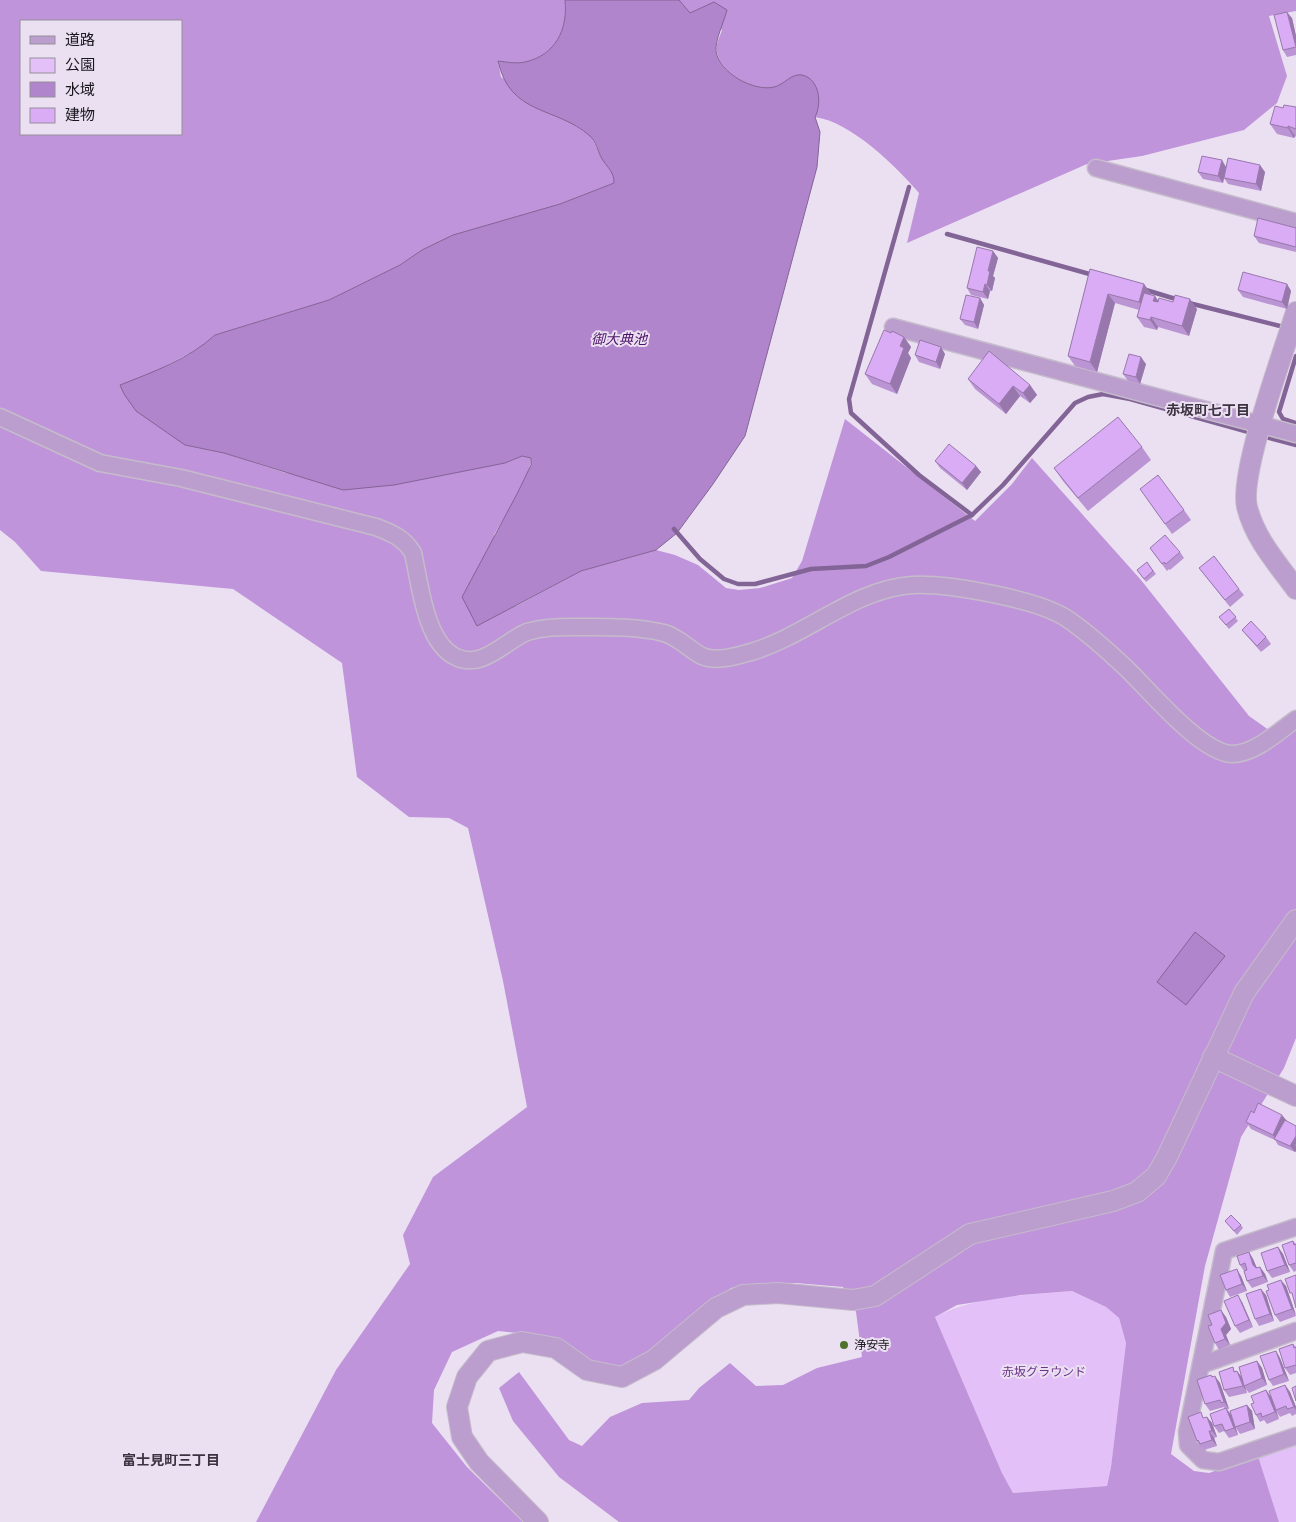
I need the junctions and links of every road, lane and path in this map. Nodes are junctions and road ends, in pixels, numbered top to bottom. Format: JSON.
{"nodes":[{"id":1,"x":1096,"y":168,"type":"dead end"},
{"id":2,"x":1296,"y":222,"type":"edge"},
{"id":3,"x":1296,"y":312,"type":"edge"},
{"id":4,"x":893,"y":327,"type":"dead end"},
{"id":5,"x":0,"y":417,"type":"edge"},
{"id":6,"x":1260,"y":432,"type":"junction"},
{"id":7,"x":1296,"y":434,"type":"edge"},
{"id":8,"x":1296,"y":589,"type":"edge"},
{"id":9,"x":1296,"y":718,"type":"edge"},
{"id":10,"x":1296,"y":920,"type":"edge"},
{"id":11,"x":1213,"y":1057,"type":"junction"},
{"id":12,"x":1296,"y":1096,"type":"edge"},
{"id":13,"x":1296,"y":1227,"type":"edge"},
{"id":14,"x":1296,"y":1332,"type":"edge"},
{"id":15,"x":1201,"y":1365,"type":"junction"},
{"id":16,"x":1296,"y":1436,"type":"edge"},
{"id":17,"x":538,"y":1522,"type":"edge"}],
"edges":[{"from":1,"to":2,"type":"street"},
{"from":3,"to":6,"type":"street"},
{"from":4,"to":6,"type":"street"},
{"from":5,"to":9,"type":"street"},
{"from":6,"to":7,"type":"street"},
{"from":6,"to":8,"type":"street"},
{"from":10,"to":11,"type":"street"},
{"from":11,"to":12,"type":"street"},
{"from":11,"to":17,"type":"street"},
{"from":13,"to":15,"type":"street"},
{"from":14,"to":15,"type":"street"},
{"from":15,"to":16,"type":"street"}]}
